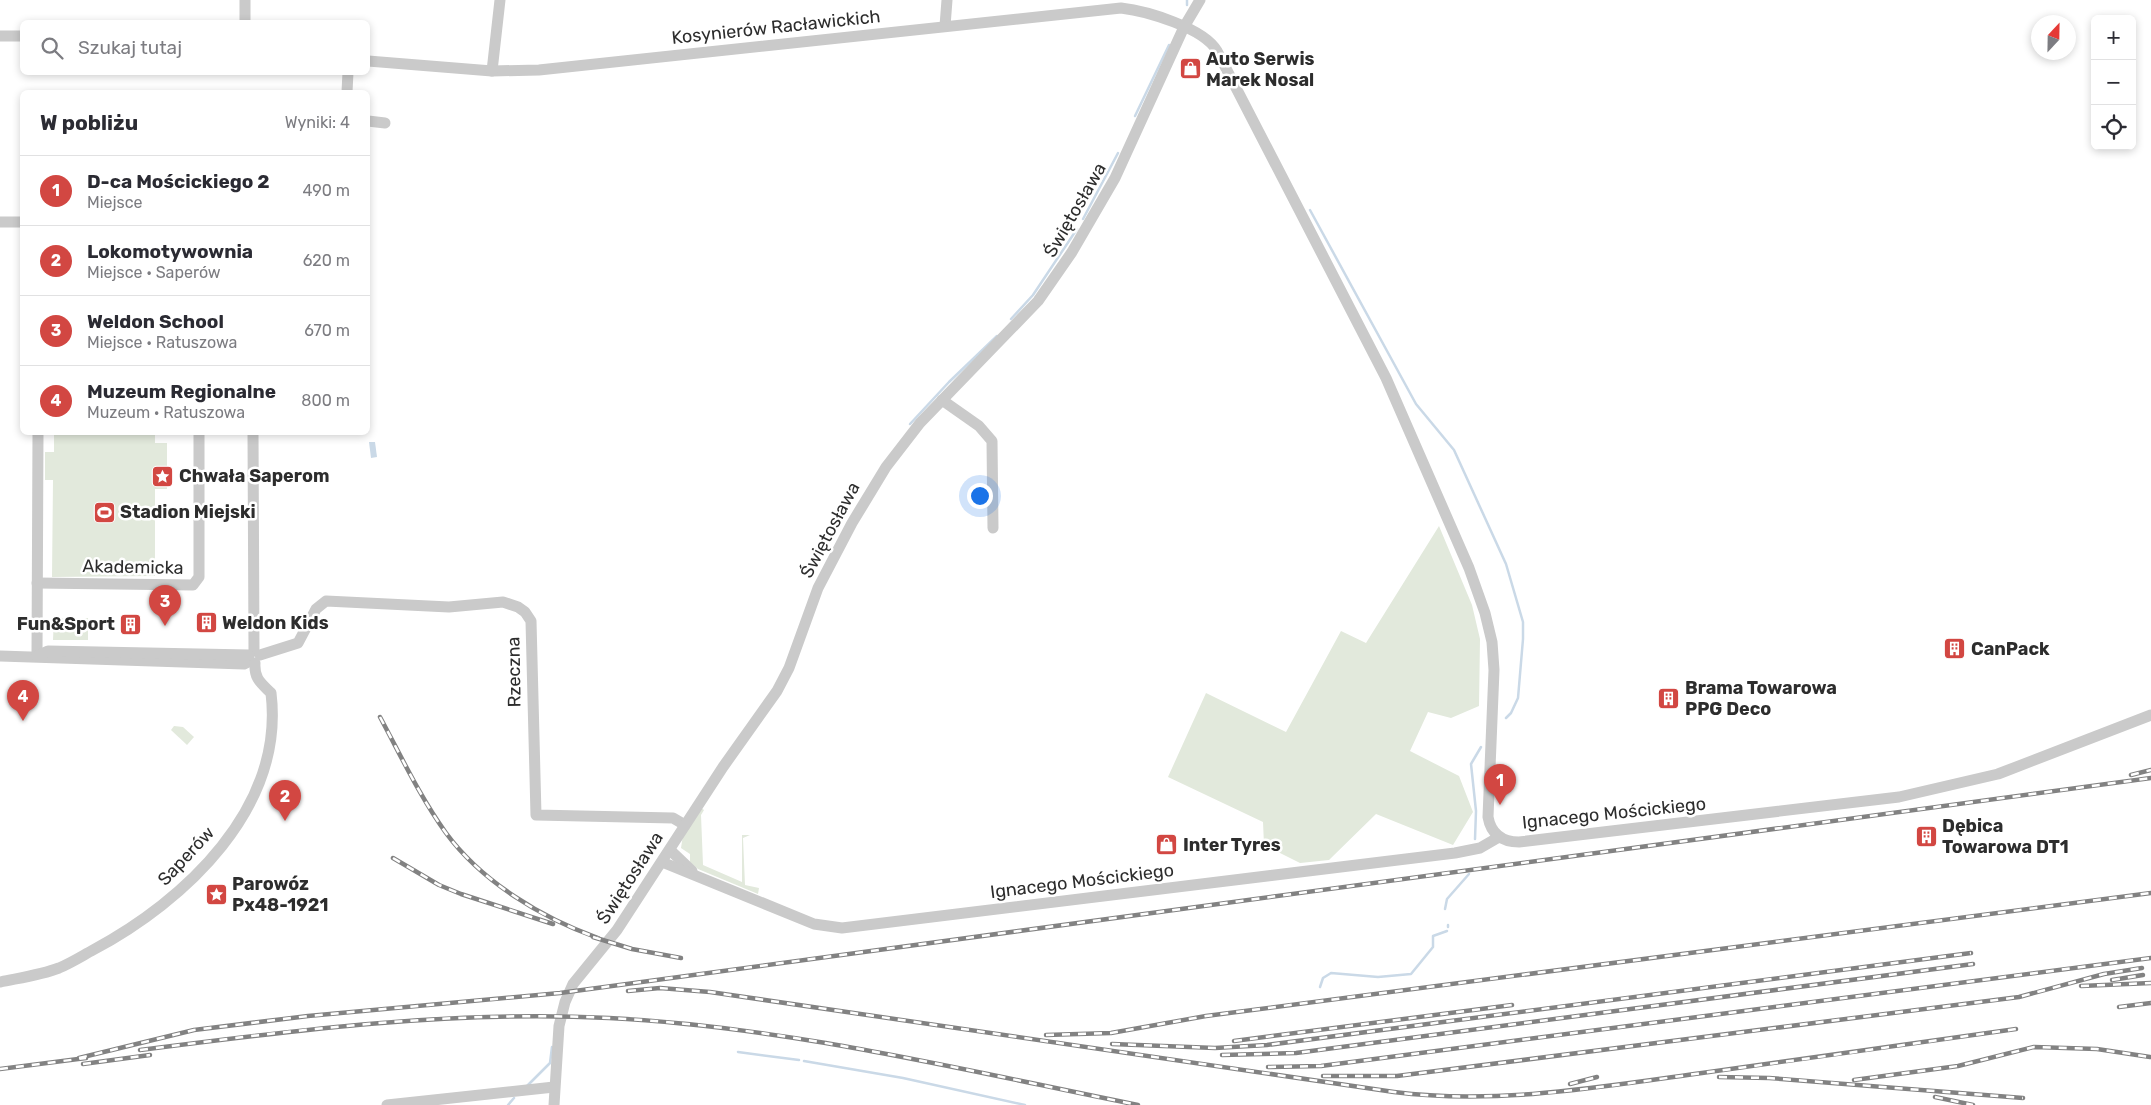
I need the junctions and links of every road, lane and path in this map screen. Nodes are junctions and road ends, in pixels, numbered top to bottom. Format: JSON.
{"nodes":[{"id":1,"x":245,"y":0,"type":"edge"},
{"id":2,"x":500,"y":0,"type":"edge"},
{"id":3,"x":947,"y":0,"type":"edge"},
{"id":4,"x":1200,"y":0,"type":"edge"},
{"id":5,"x":245,"y":20,"type":"edge"},
{"id":6,"x":945,"y":26,"type":"junction"},
{"id":7,"x":1184,"y":28,"type":"junction"},
{"id":8,"x":0,"y":36,"type":"edge"},
{"id":9,"x":20,"y":36,"type":"edge"},
{"id":10,"x":370,"y":61,"type":"edge"},
{"id":11,"x":492,"y":71,"type":"junction"},
{"id":12,"x":348,"y":75,"type":"edge"},
{"id":13,"x":347,"y":90,"type":"edge"},
{"id":14,"x":370,"y":121,"type":"edge"},
{"id":15,"x":385,"y":123,"type":"dead end"},
{"id":16,"x":0,"y":222,"type":"edge"},
{"id":17,"x":20,"y":222,"type":"edge"},
{"id":18,"x":942,"y":400,"type":"junction"},
{"id":19,"x":38,"y":435,"type":"edge"},
{"id":20,"x":199,"y":435,"type":"edge"},
{"id":21,"x":253,"y":435,"type":"edge"},
{"id":22,"x":993,"y":528,"type":"dead end"},
{"id":23,"x":37,"y":583,"type":"junction"},
{"id":24,"x":0,"y":656,"type":"edge"},
{"id":25,"x":37,"y":656,"type":"junction"},
{"id":26,"x":254,"y":657,"type":"junction"},
{"id":27,"x":2151,"y":715,"type":"edge"},
{"id":28,"x":685,"y":825,"type":"junction"},
{"id":29,"x":1498,"y":837,"type":"junction"},
{"id":30,"x":670,"y":850,"type":"junction"},
{"id":31,"x":662,"y":862,"type":"junction"},
{"id":32,"x":695,"y":875,"type":"junction"},
{"id":33,"x":0,"y":982,"type":"edge"},
{"id":34,"x":554,"y":1087,"type":"junction"},
{"id":35,"x":387,"y":1105,"type":"edge"},
{"id":36,"x":554,"y":1105,"type":"edge"}],
"edges":[{"from":1,"to":5,"type":"street"},
{"from":2,"to":11,"type":"street"},
{"from":3,"to":6,"type":"street"},
{"from":4,"to":7,"type":"street","name":"Świętosława"},
{"from":6,"to":7,"type":"street","name":"Kosynierów Racławickich"},
{"from":6,"to":11,"type":"street","name":"Kosynierów Racławickich"},
{"from":7,"to":18,"type":"street","name":"Świętosława"},
{"from":7,"to":29,"type":"street","name":"Kosynierów Racławickich"},
{"from":8,"to":9,"type":"street"},
{"from":10,"to":11,"type":"street","name":"Kosynierów Racławickich"},
{"from":12,"to":13,"type":"street"},
{"from":14,"to":15,"type":"street"},
{"from":16,"to":17,"type":"street"},
{"from":18,"to":22,"type":"street"},
{"from":18,"to":28,"type":"street","name":"Świętosława"},
{"from":19,"to":23,"type":"street"},
{"from":20,"to":23,"type":"street","name":"Akademicka"},
{"from":21,"to":26,"type":"street","name":"Saperów"},
{"from":23,"to":25,"type":"street"},
{"from":24,"to":25,"type":"street"},
{"from":25,"to":26,"type":"street"},
{"from":26,"to":28,"type":"street","name":"Rzeczna"},
{"from":26,"to":33,"type":"street","name":"Saperów"},
{"from":27,"to":29,"type":"street","name":"Ignacego Mościckiego"},
{"from":28,"to":30,"type":"street","name":"Świętosława"},
{"from":29,"to":32,"type":"street","name":"Ignacego Mościckiego"},
{"from":30,"to":31,"type":"street","name":"Świętosława"},
{"from":30,"to":32,"type":"street","name":"Ignacego Mościckiego"},
{"from":31,"to":32,"type":"street","name":"Ignacego Mościckiego"},
{"from":31,"to":34,"type":"street","name":"Świętosława"},
{"from":34,"to":35,"type":"street"},
{"from":34,"to":36,"type":"street","name":"Świętosława"}]}
